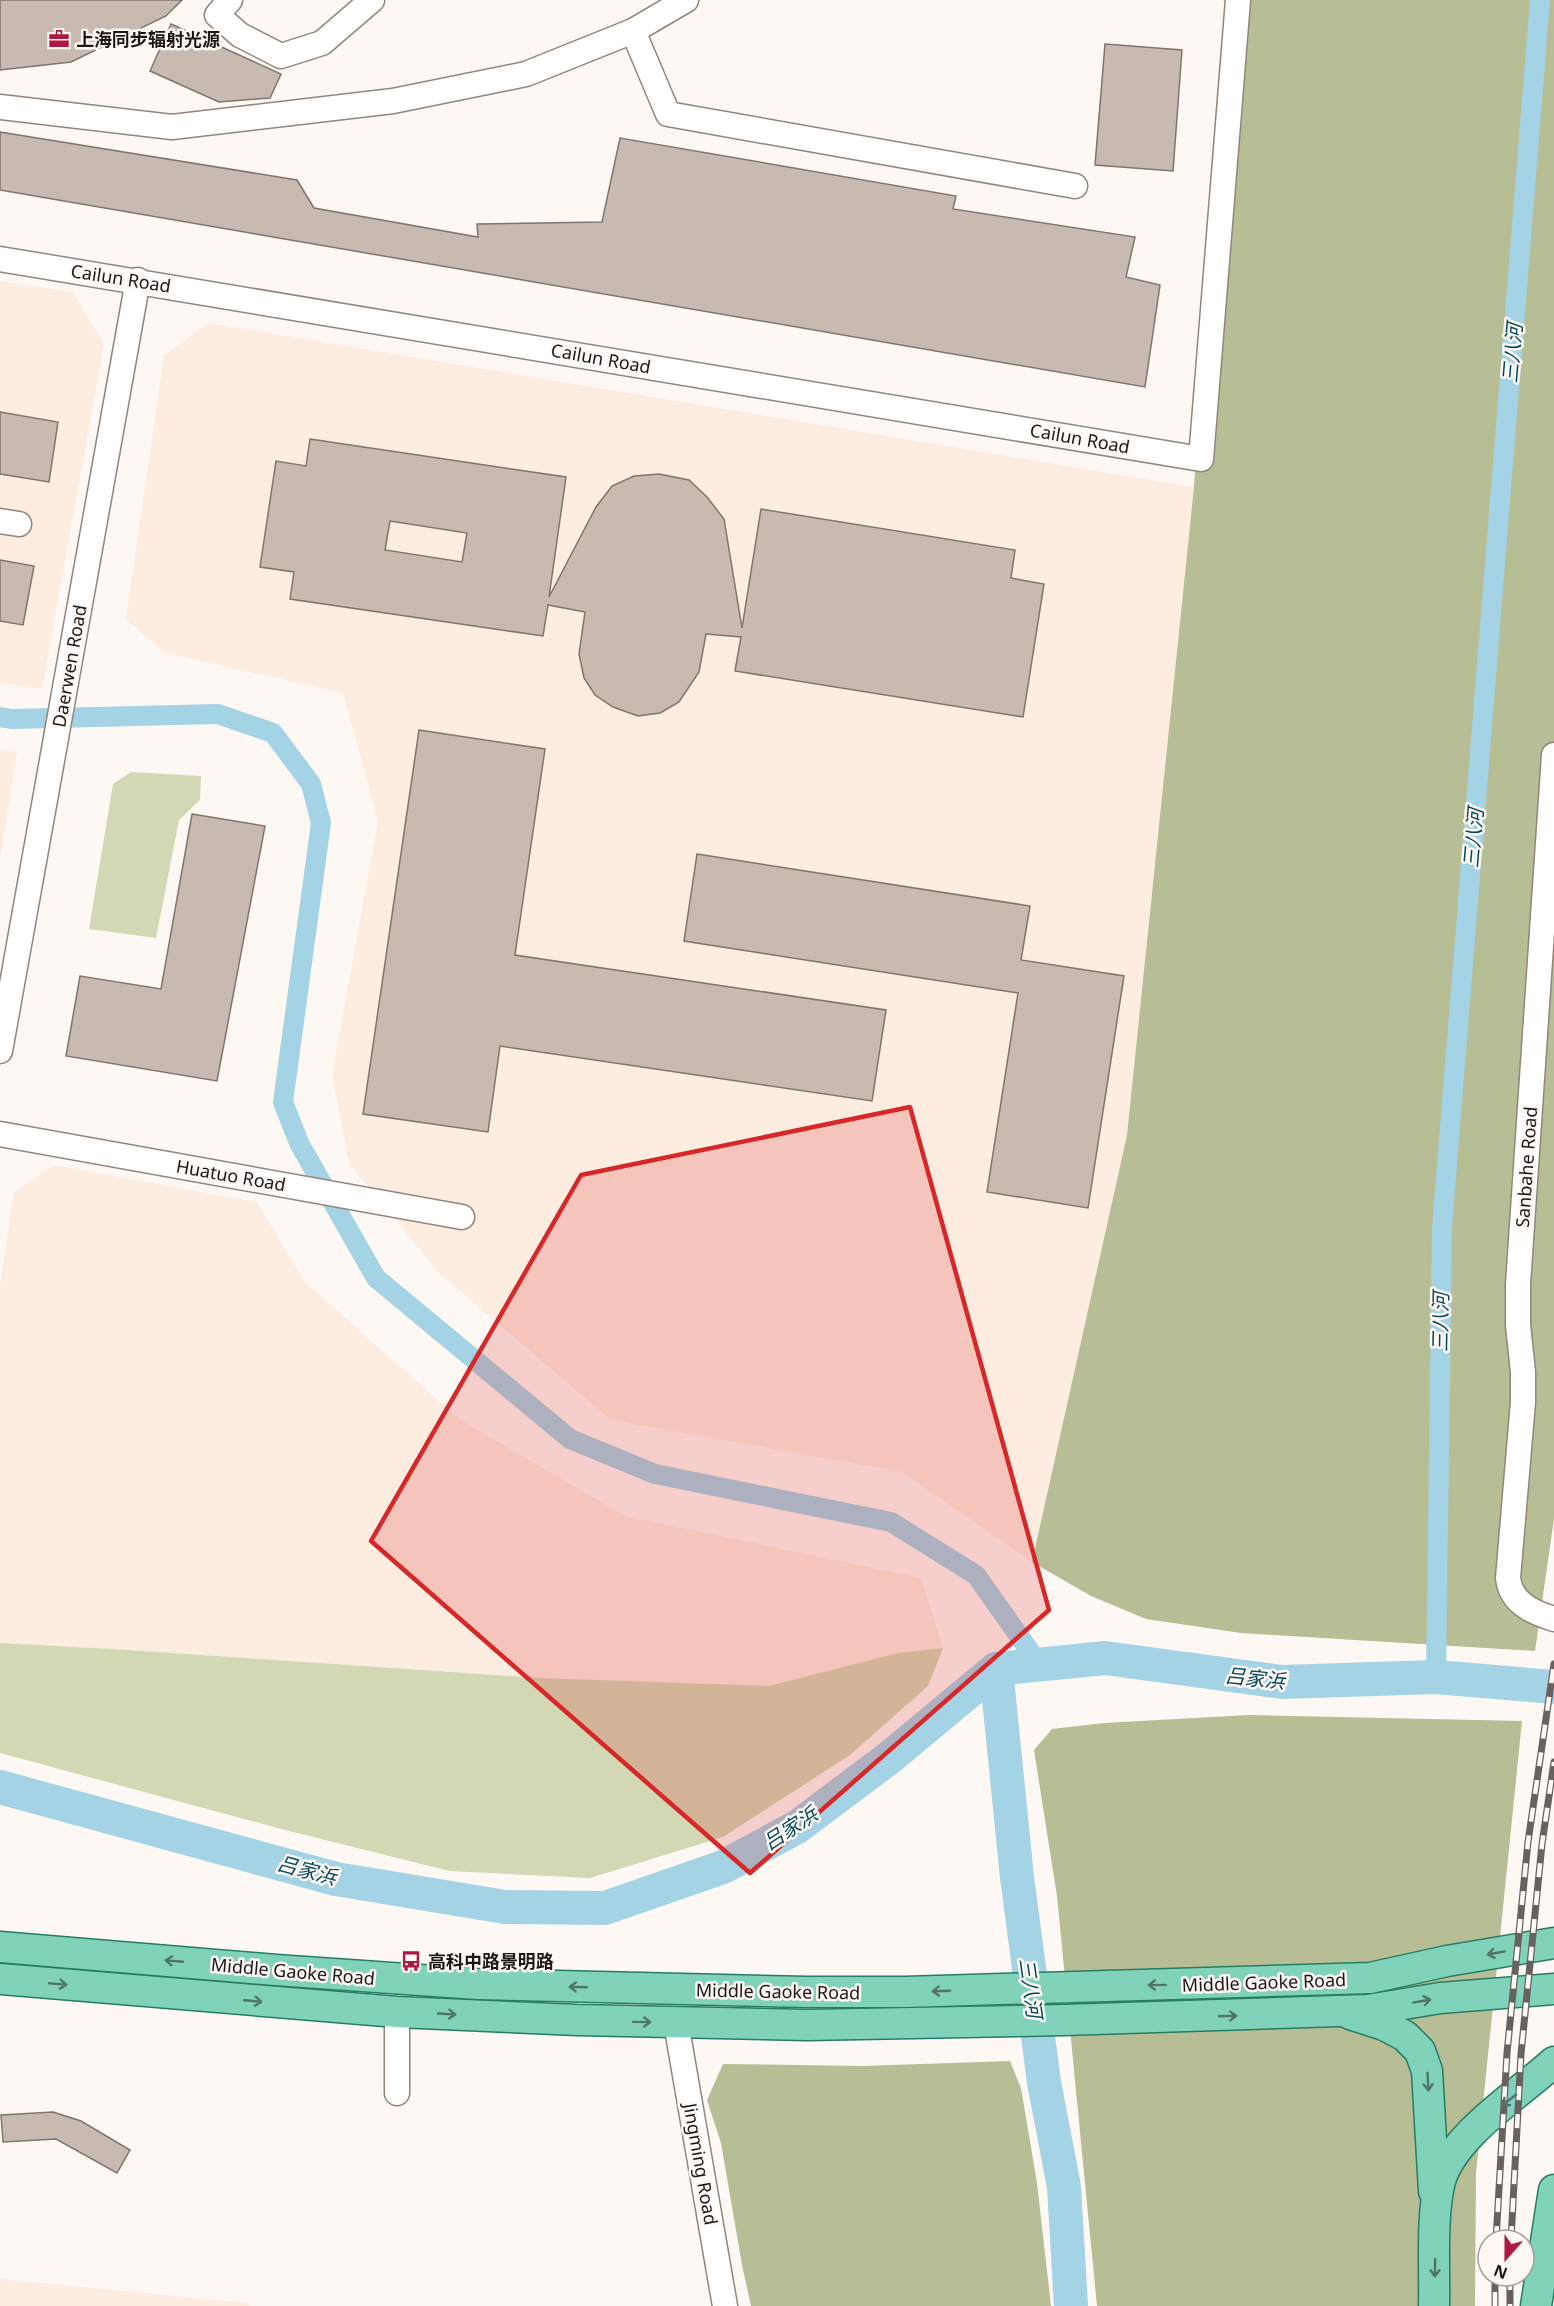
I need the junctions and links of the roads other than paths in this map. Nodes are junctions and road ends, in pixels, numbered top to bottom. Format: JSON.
{"nodes":[{"id":1,"x":230,"y":0,"type":"edge"},
{"id":2,"x":372,"y":0,"type":"edge"},
{"id":3,"x":686,"y":0,"type":"edge"},
{"id":4,"x":1238,"y":0,"type":"edge"},
{"id":5,"x":633,"y":31,"type":"junction"},
{"id":6,"x":0,"y":107,"type":"edge"},
{"id":7,"x":1075,"y":186,"type":"dead end"},
{"id":8,"x":0,"y":259,"type":"edge"},
{"id":9,"x":138,"y":280,"type":"junction"},
{"id":10,"x":1554,"y":755,"type":"edge"},
{"id":11,"x":0,"y":1051,"type":"edge"},
{"id":12,"x":0,"y":1134,"type":"edge"},
{"id":13,"x":462,"y":1217,"type":"dead end"},
{"id":14,"x":1554,"y":1619,"type":"edge"},
{"id":15,"x":1554,"y":1943,"type":"edge"},
{"id":16,"x":0,"y":1947,"type":"edge"},
{"id":17,"x":0,"y":1979,"type":"edge"},
{"id":18,"x":1554,"y":1989,"type":"edge"},
{"id":19,"x":1342,"y":2011,"type":"junction"},
{"id":20,"x":397,"y":2012,"type":"junction"},
{"id":21,"x":676,"y":2023,"type":"junction"},
{"id":22,"x":1554,"y":2062,"type":"edge"},
{"id":23,"x":397,"y":2093,"type":"dead end"},
{"id":24,"x":1554,"y":2190,"type":"edge"},
{"id":25,"x":1436,"y":2228,"type":"junction"},
{"id":26,"x":725,"y":2306,"type":"edge"},
{"id":27,"x":1434,"y":2306,"type":"edge"},
{"id":28,"x":1536,"y":2306,"type":"edge"}],
"edges":[{"from":1,"to":2,"type":"street"},
{"from":3,"to":5,"type":"street"},
{"from":4,"to":9,"type":"street","name":"Cailun Road"},
{"from":5,"to":6,"type":"street"},
{"from":5,"to":7,"type":"street"},
{"from":8,"to":9,"type":"street","name":"Cailun Road"},
{"from":9,"to":11,"type":"street","name":"Daerwen Road"},
{"from":10,"to":14,"type":"street","name":"Sanbahe Road"},
{"from":12,"to":13,"type":"street","name":"Huatuo Road"},
{"from":15,"to":16,"type":"main road","name":"Middle Gaoke Road","one_way":true},
{"from":17,"to":20,"type":"main road","name":"Middle Gaoke Road","one_way":true},
{"from":19,"to":18,"type":"main road","name":"Middle Gaoke Road","one_way":true},
{"from":21,"to":19,"type":"main road","name":"Middle Gaoke Road","one_way":true},
{"from":19,"to":25,"type":"main road","one_way":true},
{"from":20,"to":21,"type":"main road","name":"Middle Gaoke Road","one_way":true},
{"from":20,"to":23,"type":"street"},
{"from":21,"to":26,"type":"street","name":"Jingming Road"},
{"from":22,"to":25,"type":"main road","one_way":true},
{"from":24,"to":28,"type":"main road"},
{"from":25,"to":27,"type":"main road","one_way":true}]}
